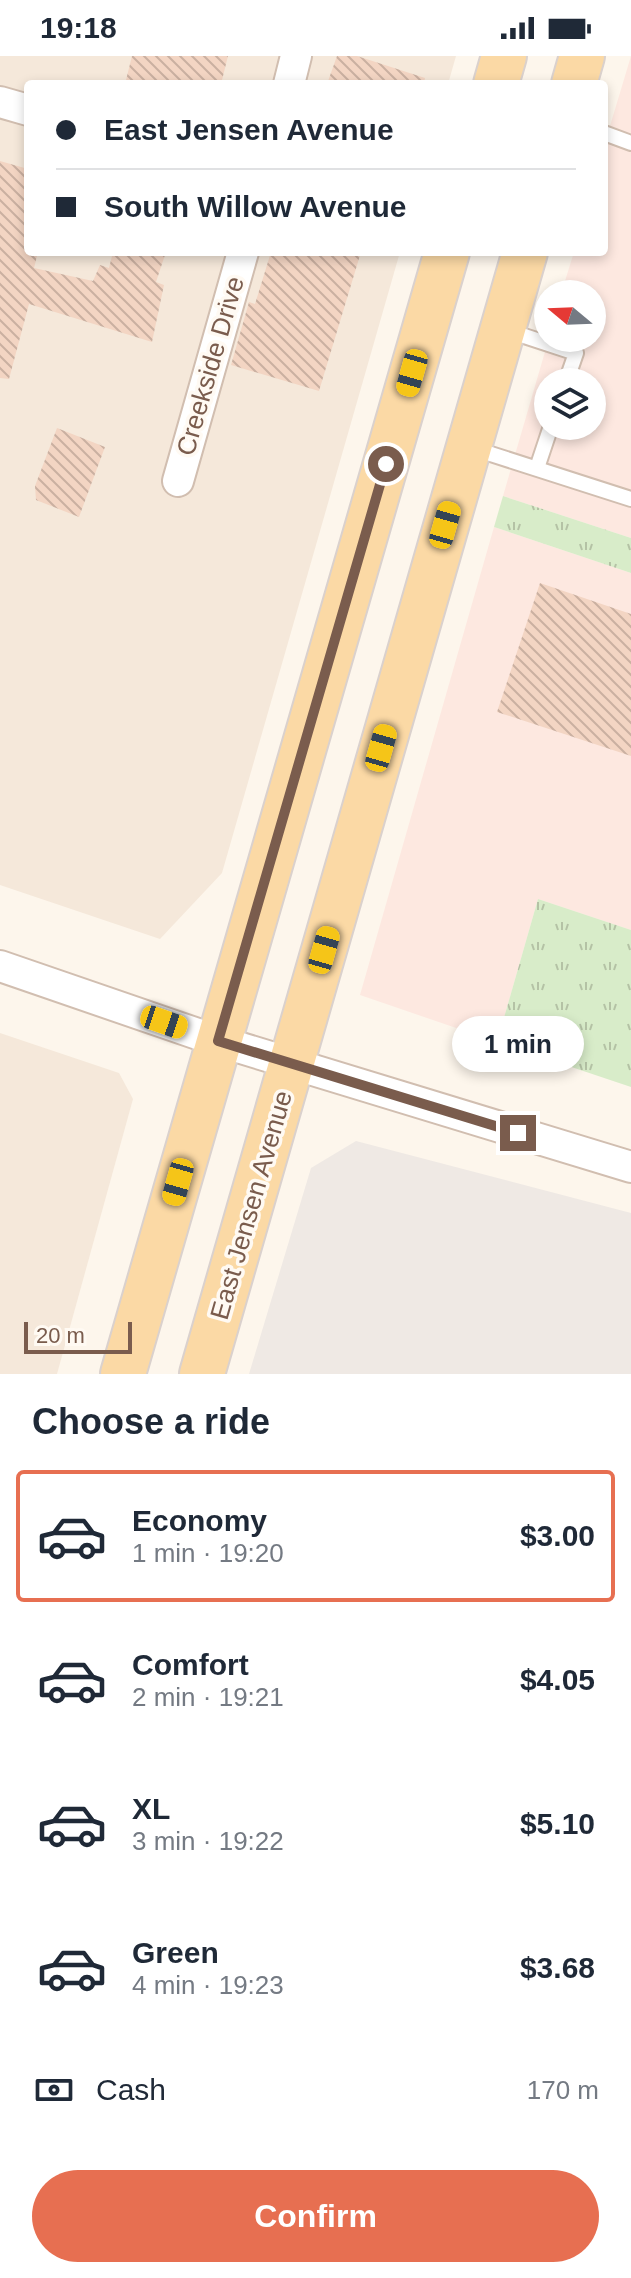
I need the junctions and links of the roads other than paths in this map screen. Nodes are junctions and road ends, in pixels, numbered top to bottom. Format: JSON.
{"nodes":[{"id":1,"x":296,"y":56,"type":"edge"},
{"id":2,"x":504,"y":56,"type":"edge"},
{"id":3,"x":582,"y":56,"type":"edge"},
{"id":4,"x":290,"y":80,"type":"edge"},
{"id":5,"x":497,"y":80,"type":"edge"},
{"id":6,"x":575,"y":80,"type":"edge"},
{"id":7,"x":0,"y":102,"type":"edge"},
{"id":8,"x":24,"y":109,"type":"edge"},
{"id":9,"x":608,"y":134,"type":"edge"},
{"id":10,"x":631,"y":143,"type":"edge"},
{"id":11,"x":242,"y":256,"type":"edge"},
{"id":12,"x":446,"y":256,"type":"edge"},
{"id":13,"x":524,"y":256,"type":"edge"},
{"id":14,"x":502,"y":329,"type":"junction"},
{"id":15,"x":571,"y":368,"type":"edge"},
{"id":16,"x":546,"y":440,"type":"edge"},
{"id":17,"x":468,"y":446,"type":"junction"},
{"id":18,"x":537,"y":468,"type":"junction"},
{"id":19,"x":178,"y":481,"type":"dead end"},
{"id":20,"x":631,"y":499,"type":"edge"},
{"id":21,"x":0,"y":966,"type":"edge"},
{"id":22,"x":218,"y":1041,"type":"junction"},
{"id":23,"x":292,"y":1064,"type":"junction"},
{"id":24,"x":631,"y":1167,"type":"edge"},
{"id":25,"x":123,"y":1374,"type":"edge"},
{"id":26,"x":202,"y":1374,"type":"edge"}],
"edges":[{"from":1,"to":4,"type":"street"},
{"from":2,"to":5,"type":"main road"},
{"from":3,"to":6,"type":"main road"},
{"from":7,"to":8,"type":"street"},
{"from":9,"to":10,"type":"lane"},
{"from":11,"to":19,"type":"street","name":"Creekside Drive"},
{"from":12,"to":22,"type":"main road"},
{"from":13,"to":14,"type":"main road","name":"East Jensen Avenue"},
{"from":14,"to":15,"type":"lane"},
{"from":14,"to":17,"type":"main road","name":"East Jensen Avenue"},
{"from":16,"to":18,"type":"lane"},
{"from":17,"to":18,"type":"lane"},
{"from":17,"to":23,"type":"main road","name":"East Jensen Avenue"},
{"from":18,"to":20,"type":"lane"},
{"from":21,"to":22,"type":"street"},
{"from":22,"to":23,"type":"street"},
{"from":22,"to":25,"type":"main road"},
{"from":23,"to":24,"type":"street"},
{"from":23,"to":26,"type":"main road","name":"East Jensen Avenue"}]}
